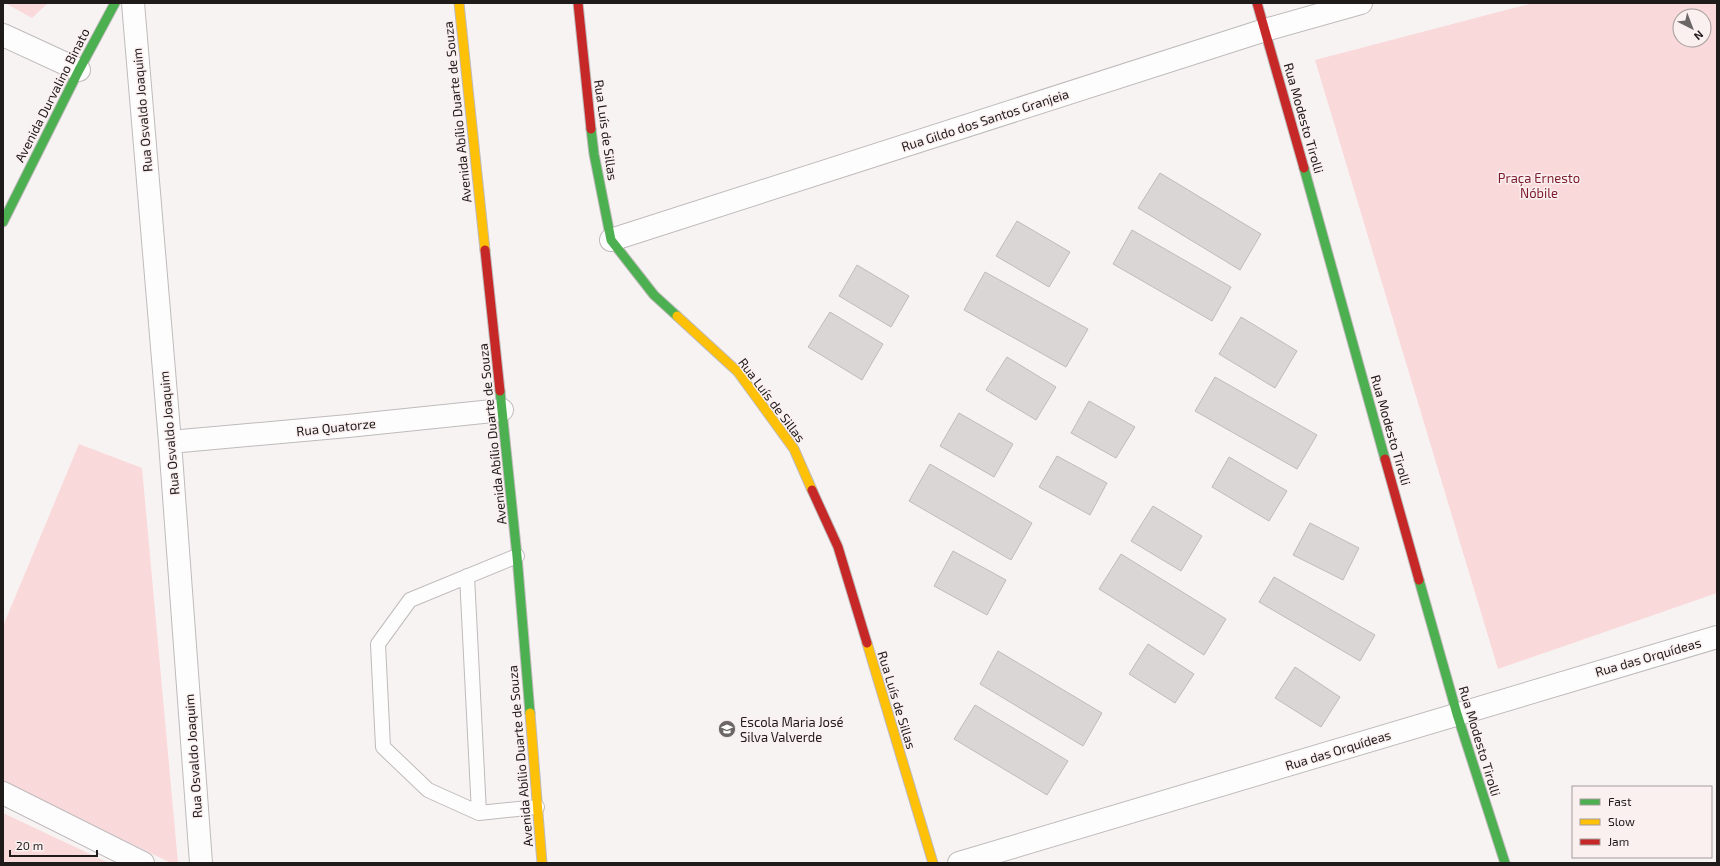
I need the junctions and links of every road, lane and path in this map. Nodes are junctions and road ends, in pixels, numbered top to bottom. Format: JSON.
{"nodes":[{"id":1,"x":114,"y":3,"type":"edge"},
{"id":2,"x":133,"y":3,"type":"edge"},
{"id":3,"x":459,"y":3,"type":"edge"},
{"id":4,"x":578,"y":3,"type":"edge"},
{"id":5,"x":1257,"y":3,"type":"edge"},
{"id":6,"x":1361,"y":3,"type":"edge"},
{"id":7,"x":1265,"y":30,"type":"junction"},
{"id":8,"x":3,"y":35,"type":"edge"},
{"id":9,"x":79,"y":70,"type":"junction"},
{"id":10,"x":3,"y":222,"type":"edge"},
{"id":11,"x":611,"y":240,"type":"junction"},
{"id":12,"x":502,"y":410,"type":"junction"},
{"id":13,"x":170,"y":442,"type":"junction"},
{"id":14,"x":517,"y":556,"type":"junction"},
{"id":15,"x":467,"y":576,"type":"junction"},
{"id":16,"x":1717,"y":637,"type":"edge"},
{"id":17,"x":1457,"y":714,"type":"junction"},
{"id":18,"x":3,"y":793,"type":"edge"},
{"id":19,"x":537,"y":807,"type":"junction"},
{"id":20,"x":479,"y":814,"type":"junction"},
{"id":21,"x":143,"y":863,"type":"edge"},
{"id":22,"x":201,"y":863,"type":"edge"},
{"id":23,"x":542,"y":863,"type":"edge"},
{"id":24,"x":933,"y":863,"type":"edge"},
{"id":25,"x":959,"y":863,"type":"edge"},
{"id":26,"x":1505,"y":863,"type":"edge"}],
"edges":[{"from":1,"to":9,"type":"street","name":"Avenida Durvalino Binato"},
{"from":2,"to":13,"type":"street","name":"Rua Osvaldo Joaquim"},
{"from":3,"to":12,"type":"street","name":"Avenida Abílio Duarte de Souza"},
{"from":4,"to":11,"type":"street","name":"Rua Luís de Sillas"},
{"from":5,"to":7,"type":"street","name":"Rua Modesto Tirolli"},
{"from":6,"to":7,"type":"street","name":"Rua Gildo dos Santos Granjeia"},
{"from":7,"to":11,"type":"street","name":"Rua Gildo dos Santos Granjeia"},
{"from":7,"to":17,"type":"street","name":"Rua Modesto Tirolli"},
{"from":8,"to":9,"type":"street"},
{"from":9,"to":10,"type":"street","name":"Avenida Durvalino Binato"},
{"from":11,"to":24,"type":"street","name":"Rua Luís de Sillas"},
{"from":12,"to":13,"type":"street","name":"Rua Quatorze"},
{"from":12,"to":14,"type":"street","name":"Avenida Abílio Duarte de Souza"},
{"from":13,"to":22,"type":"street","name":"Rua Osvaldo Joaquim"},
{"from":14,"to":15,"type":"lane"},
{"from":14,"to":19,"type":"street","name":"Avenida Abílio Duarte de Souza"},
{"from":15,"to":20,"type":"lane"},
{"from":15,"to":20,"type":"lane"},
{"from":16,"to":17,"type":"street","name":"Rua das Orquídeas"},
{"from":17,"to":25,"type":"street","name":"Rua das Orquídeas"},
{"from":17,"to":26,"type":"street","name":"Rua Modesto Tirolli"},
{"from":18,"to":21,"type":"street"},
{"from":19,"to":20,"type":"lane"},
{"from":19,"to":23,"type":"street","name":"Avenida Abílio Duarte de Souza"}]}
